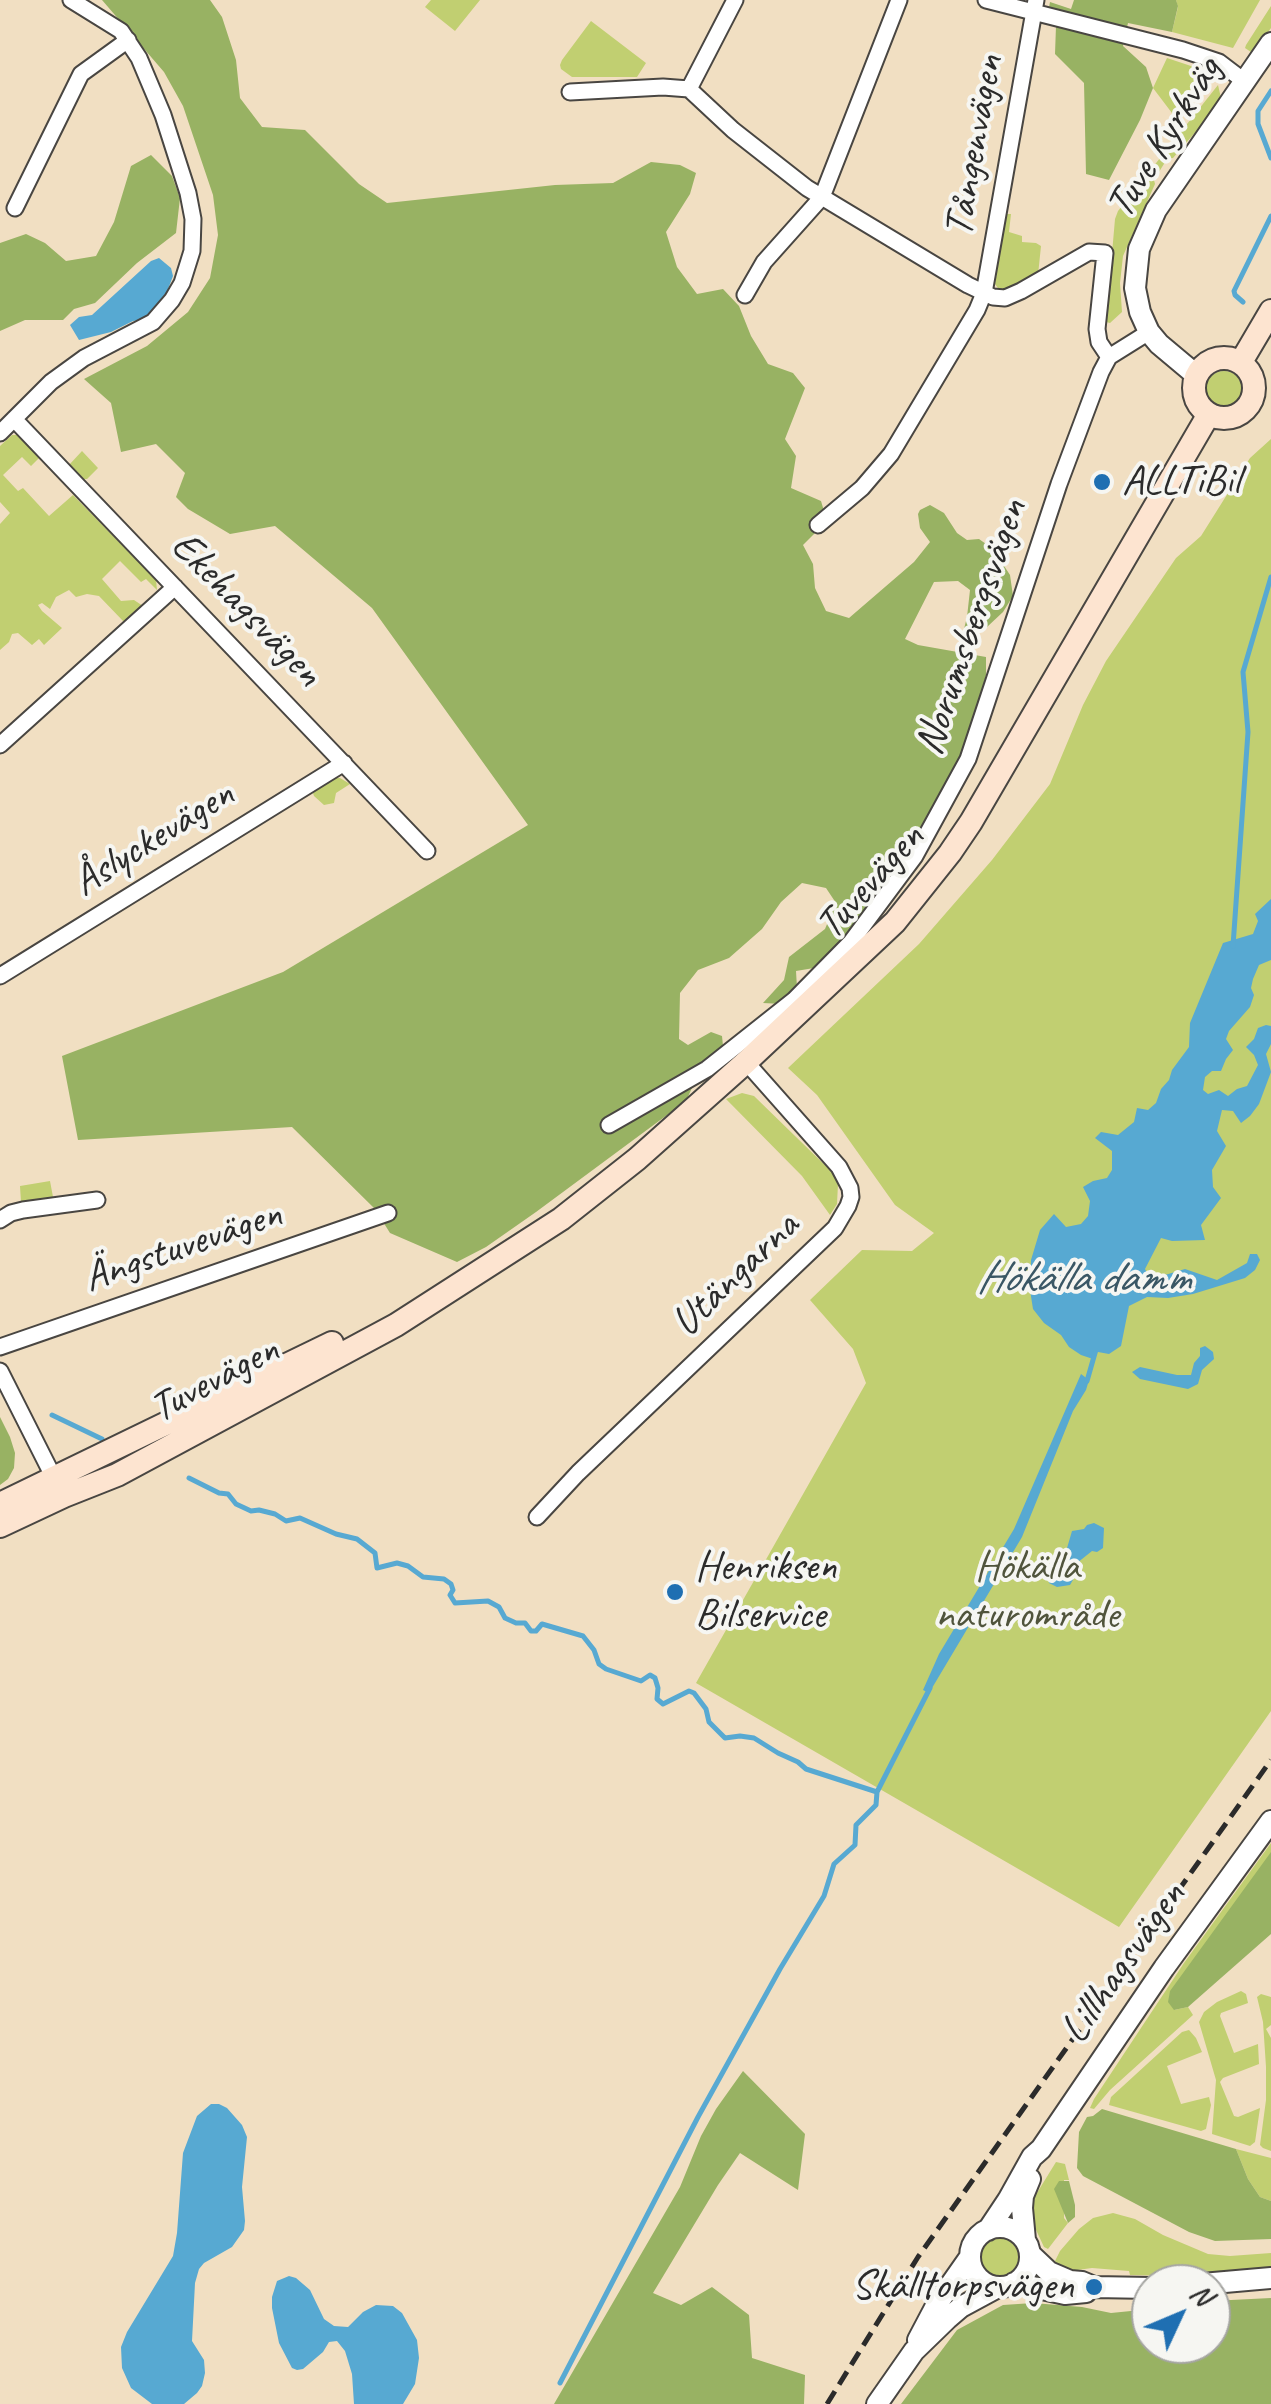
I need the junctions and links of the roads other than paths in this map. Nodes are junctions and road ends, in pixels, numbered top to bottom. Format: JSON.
{"nodes":[{"id":1,"x":71,"y":0,"type":"edge"},
{"id":2,"x":736,"y":0,"type":"edge"},
{"id":3,"x":899,"y":0,"type":"edge"},
{"id":4,"x":986,"y":0,"type":"edge"},
{"id":5,"x":1035,"y":5,"type":"edge"},
{"id":6,"x":128,"y":40,"type":"junction"},
{"id":7,"x":1271,"y":42,"type":"edge"},
{"id":8,"x":1244,"y":81,"type":"junction"},
{"id":9,"x":689,"y":89,"type":"junction"},
{"id":10,"x":570,"y":92,"type":"dead end"},
{"id":11,"x":822,"y":197,"type":"junction"},
{"id":12,"x":15,"y":208,"type":"dead end"},
{"id":13,"x":984,"y":293,"type":"junction"},
{"id":14,"x":745,"y":295,"type":"dead end"},
{"id":15,"x":1271,"y":311,"type":"edge"},
{"id":16,"x":1149,"y":332,"type":"junction"},
{"id":17,"x":1110,"y":357,"type":"junction"},
{"id":18,"x":1241,"y":362,"type":"junction"},
{"id":19,"x":1196,"y":375,"type":"junction"},
{"id":20,"x":1209,"y":414,"type":"junction"},
{"id":21,"x":14,"y":419,"type":"junction"},
{"id":22,"x":0,"y":433,"type":"edge"},
{"id":23,"x":818,"y":524,"type":"dead end"},
{"id":24,"x":175,"y":587,"type":"junction"},
{"id":25,"x":0,"y":745,"type":"edge"},
{"id":26,"x":344,"y":763,"type":"junction"},
{"id":27,"x":427,"y":851,"type":"dead end"},
{"id":28,"x":0,"y":976,"type":"edge"},
{"id":29,"x":746,"y":1062,"type":"junction"},
{"id":30,"x":609,"y":1125,"type":"dead end"},
{"id":31,"x":97,"y":1200,"type":"dead end"},
{"id":32,"x":388,"y":1213,"type":"dead end"},
{"id":33,"x":0,"y":1220,"type":"edge"},
{"id":34,"x":0,"y":1347,"type":"edge"},
{"id":35,"x":0,"y":1371,"type":"edge"},
{"id":36,"x":59,"y":1487,"type":"junction"},
{"id":37,"x":0,"y":1504,"type":"edge"},
{"id":38,"x":537,"y":1517,"type":"dead end"},
{"id":39,"x":0,"y":1526,"type":"edge"},
{"id":40,"x":1271,"y":1821,"type":"edge"},
{"id":41,"x":1041,"y":2149,"type":"junction"},
{"id":42,"x":988,"y":2230,"type":"junction"},
{"id":43,"x":1028,"y":2247,"type":"junction"},
{"id":44,"x":970,"y":2257,"type":"junction"},
{"id":45,"x":1271,"y":2278,"type":"edge"},
{"id":46,"x":1231,"y":2281,"type":"edge"},
{"id":47,"x":1006,"y":2285,"type":"junction"},
{"id":48,"x":1094,"y":2288,"type":"junction"},
{"id":49,"x":1131,"y":2288,"type":"edge"},
{"id":50,"x":914,"y":2352,"type":"junction"},
{"id":51,"x":877,"y":2404,"type":"edge"}],
"edges":[{"from":1,"to":6,"type":"street"},
{"from":2,"to":9,"type":"street"},
{"from":3,"to":11,"type":"street"},
{"from":4,"to":5,"type":"street","name":"Tångenvägen"},
{"from":5,"to":8,"type":"street","name":"Tångenvägen"},
{"from":5,"to":13,"type":"street","name":"Tångenvägen"},
{"from":6,"to":12,"type":"street"},
{"from":6,"to":21,"type":"street"},
{"from":7,"to":8,"type":"street","name":"Tuve Kyrkväg"},
{"from":8,"to":16,"type":"street","name":"Tuve Kyrkväg"},
{"from":9,"to":10,"type":"street"},
{"from":9,"to":11,"type":"street"},
{"from":11,"to":13,"type":"street"},
{"from":11,"to":14,"type":"street"},
{"from":13,"to":17,"type":"street"},
{"from":13,"to":23,"type":"street","name":"Tångenvägen"},
{"from":15,"to":18,"type":"main road"},
{"from":16,"to":17,"type":"street"},
{"from":16,"to":19,"type":"street"},
{"from":17,"to":30,"type":"street","name":"Norumsbergsvägen"},
{"from":18,"to":19,"type":"main road"},
{"from":18,"to":20,"type":"main road"},
{"from":19,"to":20,"type":"main road"},
{"from":20,"to":29,"type":"main road","name":"Tuvevägen"},
{"from":21,"to":22,"type":"street"},
{"from":21,"to":24,"type":"street","name":"Ekehagsvägen"},
{"from":24,"to":25,"type":"street"},
{"from":24,"to":26,"type":"street","name":"Ekehagsvägen"},
{"from":26,"to":27,"type":"street","name":"Ekehagsvägen"},
{"from":26,"to":28,"type":"street","name":"Åslyckevägen"},
{"from":29,"to":36,"type":"main road","name":"Tuvevägen"},
{"from":29,"to":38,"type":"street","name":"Utängarna"},
{"from":31,"to":33,"type":"street"},
{"from":32,"to":34,"type":"street","name":"Ängstuvevägen"},
{"from":35,"to":36,"type":"street"},
{"from":36,"to":37,"type":"main road","name":"Tuvevägen"},
{"from":36,"to":39,"type":"main road","name":"Tuvevägen"},
{"from":40,"to":41,"type":"street","name":"Lillhagsvägen"},
{"from":41,"to":42,"type":"street","name":"Lillhagsvägen"},
{"from":41,"to":43,"type":"street","name":"Lillhagsvägen"},
{"from":42,"to":43,"type":"street"},
{"from":42,"to":44,"type":"street","name":"Lillhagsvägen"},
{"from":43,"to":47,"type":"street","name":"Lillhagsvägen"},
{"from":43,"to":48,"type":"street"},
{"from":44,"to":47,"type":"street"},
{"from":44,"to":50,"type":"street","name":"Lillhagsvägen"},
{"from":45,"to":46,"type":"street"},
{"from":47,"to":48,"type":"street"},
{"from":47,"to":50,"type":"street","name":"Lillhagsvägen"},
{"from":48,"to":49,"type":"street"},
{"from":50,"to":51,"type":"street","name":"Lillhagsvägen"}]}
